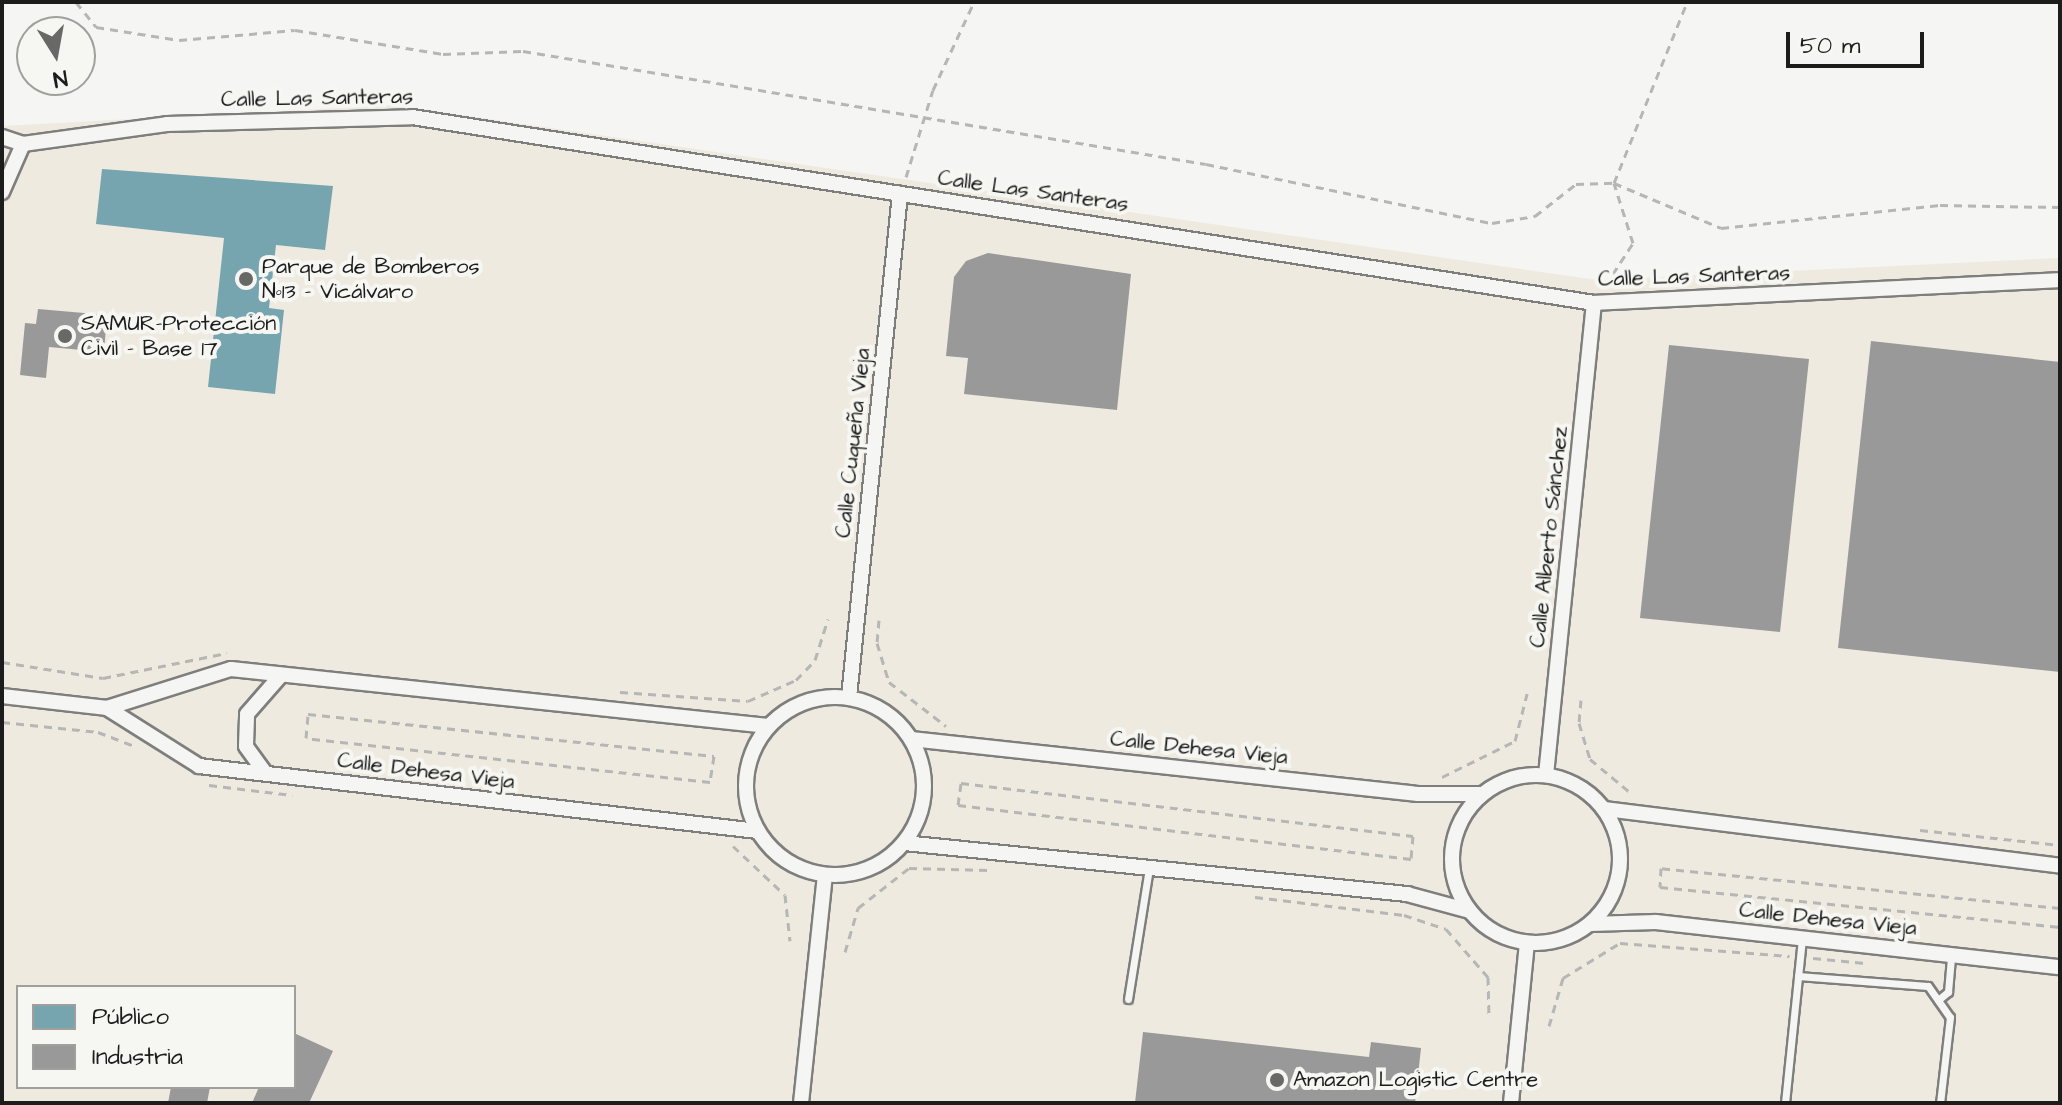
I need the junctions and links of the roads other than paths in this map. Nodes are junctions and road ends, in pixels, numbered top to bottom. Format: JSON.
{"nodes":[{"id":1,"x":2,"y":137,"type":"edge"},
{"id":2,"x":23,"y":144,"type":"junction"},
{"id":3,"x":2,"y":192,"type":"edge"},
{"id":4,"x":900,"y":194,"type":"junction"},
{"id":5,"x":2060,"y":280,"type":"edge"},
{"id":6,"x":1594,"y":303,"type":"junction"},
{"id":7,"x":281,"y":675,"type":"junction"},
{"id":8,"x":2,"y":696,"type":"edge"},
{"id":9,"x":849,"y":697,"type":"junction"},
{"id":10,"x":107,"y":708,"type":"junction"},
{"id":11,"x":768,"y":726,"type":"junction"},
{"id":12,"x":911,"y":739,"type":"junction"},
{"id":13,"x":266,"y":774,"type":"junction"},
{"id":14,"x":1546,"y":775,"type":"junction"},
{"id":15,"x":1482,"y":794,"type":"junction"},
{"id":16,"x":1605,"y":809,"type":"junction"},
{"id":17,"x":757,"y":831,"type":"junction"},
{"id":18,"x":904,"y":843,"type":"junction"},
{"id":19,"x":2060,"y":866,"type":"edge"},
{"id":20,"x":1149,"y":868,"type":"junction"},
{"id":21,"x":825,"y":875,"type":"junction"},
{"id":22,"x":1470,"y":911,"type":"junction"},
{"id":23,"x":1590,"y":924,"type":"junction"},
{"id":24,"x":1802,"y":938,"type":"junction"},
{"id":25,"x":1527,"y":943,"type":"junction"},
{"id":26,"x":1951,"y":955,"type":"junction"},
{"id":27,"x":2060,"y":967,"type":"edge"},
{"id":28,"x":1798,"y":976,"type":"junction"},
{"id":29,"x":1128,"y":999,"type":"dead end"},
{"id":30,"x":1938,"y":1000,"type":"junction"},
{"id":31,"x":801,"y":1103,"type":"edge"},
{"id":32,"x":1511,"y":1103,"type":"edge"},
{"id":33,"x":1785,"y":1103,"type":"edge"},
{"id":34,"x":1940,"y":1103,"type":"edge"}],
"edges":[{"from":1,"to":2,"type":"street","name":"Calle Las Santeras"},
{"from":2,"to":3,"type":"street"},
{"from":2,"to":4,"type":"street","name":"Calle Las Santeras"},
{"from":4,"to":6,"type":"street","name":"Calle Las Santeras"},
{"from":4,"to":9,"type":"street","name":"Calle Cuqueña Vieja"},
{"from":5,"to":6,"type":"street","name":"Calle Las Santeras"},
{"from":6,"to":14,"type":"street","name":"Calle Alberto Sánchez"},
{"from":7,"to":10,"type":"street","name":"Calle Dehesa Vieja"},
{"from":7,"to":11,"type":"street","name":"Calle Dehesa Vieja"},
{"from":7,"to":13,"type":"street"},
{"from":8,"to":10,"type":"street","name":"Calle Dehesa Vieja"},
{"from":9,"to":11,"type":"street"},
{"from":9,"to":12,"type":"street"},
{"from":10,"to":13,"type":"street","name":"Calle Dehesa Vieja"},
{"from":11,"to":17,"type":"street"},
{"from":12,"to":15,"type":"street","name":"Calle Dehesa Vieja"},
{"from":12,"to":18,"type":"street"},
{"from":13,"to":17,"type":"street","name":"Calle Dehesa Vieja"},
{"from":14,"to":15,"type":"street"},
{"from":14,"to":16,"type":"street"},
{"from":15,"to":22,"type":"street"},
{"from":16,"to":19,"type":"street"},
{"from":16,"to":23,"type":"street"},
{"from":17,"to":21,"type":"street"},
{"from":18,"to":20,"type":"street"},
{"from":18,"to":21,"type":"street"},
{"from":20,"to":22,"type":"street"},
{"from":20,"to":29,"type":"lane"},
{"from":21,"to":31,"type":"street"},
{"from":22,"to":25,"type":"street"},
{"from":23,"to":24,"type":"street","name":"Calle Dehesa Vieja"},
{"from":23,"to":25,"type":"street"},
{"from":24,"to":26,"type":"street","name":"Calle Dehesa Vieja"},
{"from":24,"to":28,"type":"lane"},
{"from":25,"to":32,"type":"street"},
{"from":26,"to":27,"type":"street","name":"Calle Dehesa Vieja"},
{"from":26,"to":30,"type":"lane"},
{"from":28,"to":30,"type":"lane"},
{"from":28,"to":33,"type":"lane"},
{"from":30,"to":34,"type":"lane"}]}
